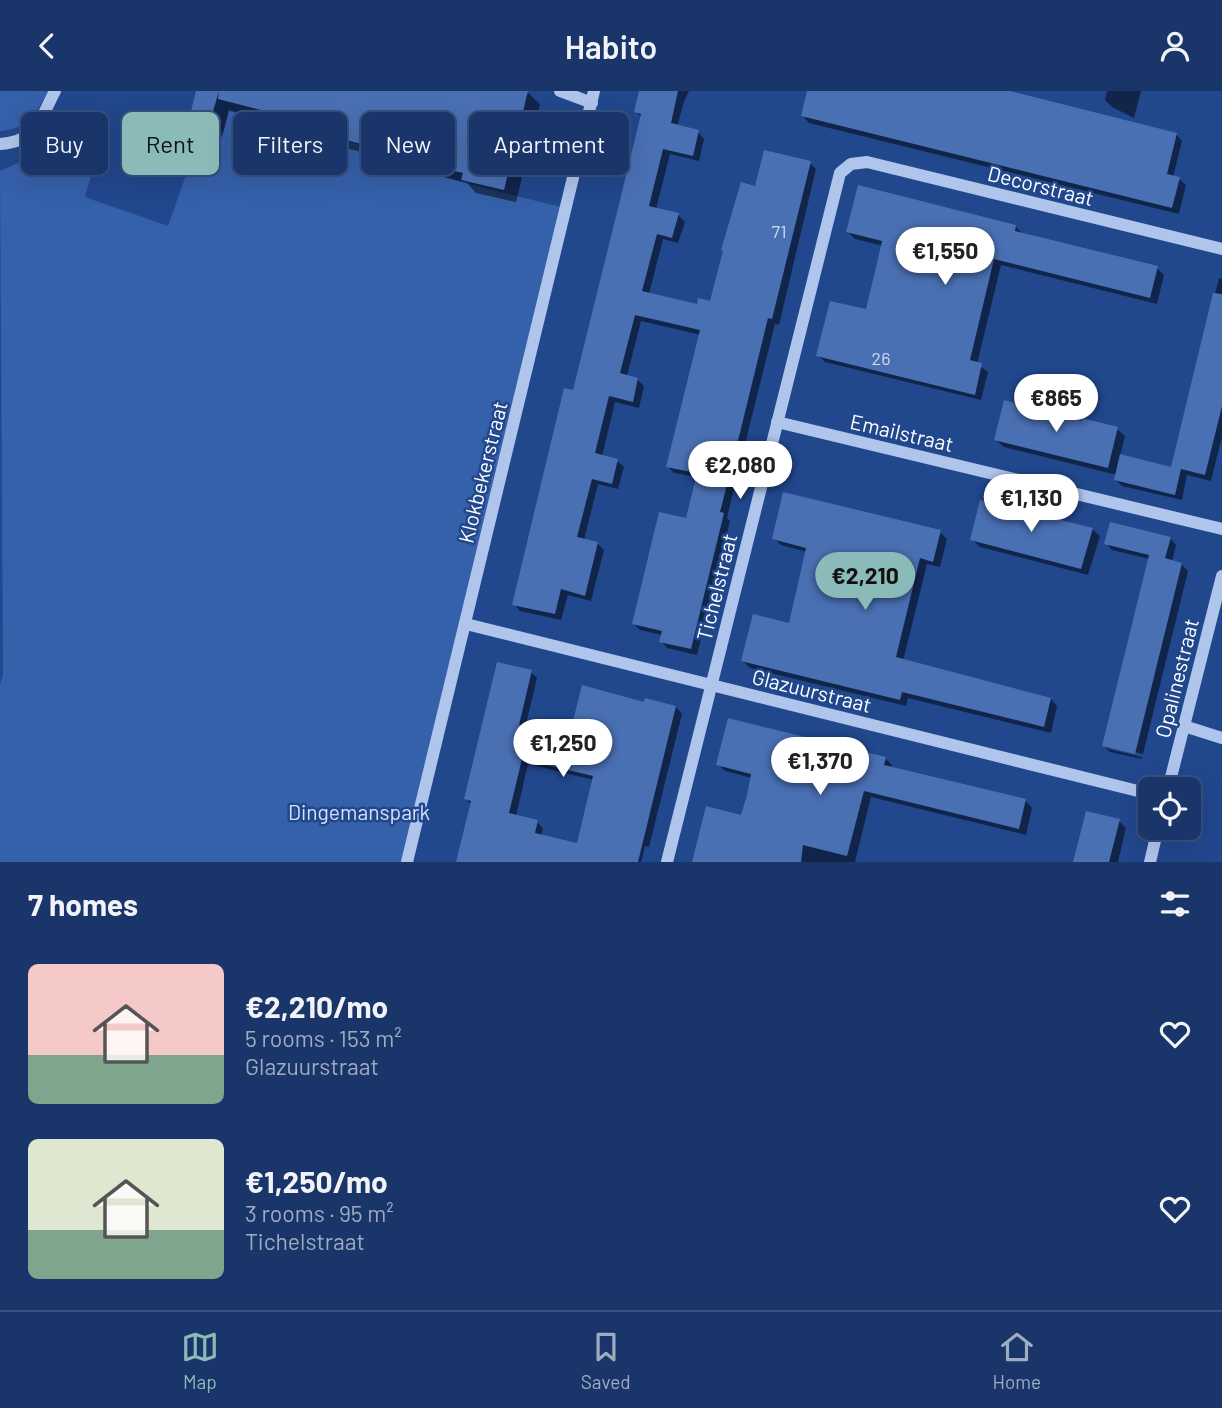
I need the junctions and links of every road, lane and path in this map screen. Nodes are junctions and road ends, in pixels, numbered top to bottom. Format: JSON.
{"nodes":[{"id":1,"x":55,"y":91,"type":"edge"},
{"id":2,"x":560,"y":91,"type":"edge"},
{"id":3,"x":593,"y":97,"type":"edge"},
{"id":4,"x":0,"y":144,"type":"edge"},
{"id":5,"x":851,"y":164,"type":"joint"},
{"id":6,"x":1222,"y":249,"type":"edge"},
{"id":7,"x":777,"y":422,"type":"junction"},
{"id":8,"x":1222,"y":529,"type":"edge"},
{"id":9,"x":1222,"y":576,"type":"edge"},
{"id":10,"x":466,"y":624,"type":"junction"},
{"id":11,"x":711,"y":685,"type":"junction"},
{"id":12,"x":1184,"y":726,"type":"junction"},
{"id":13,"x":1222,"y":738,"type":"edge"},
{"id":14,"x":1171,"y":777,"type":"edge"},
{"id":15,"x":1138,"y":791,"type":"edge"},
{"id":16,"x":1155,"y":840,"type":"edge"},
{"id":17,"x":407,"y":862,"type":"edge"},
{"id":18,"x":667,"y":862,"type":"edge"},
{"id":19,"x":1150,"y":862,"type":"edge"}],
"edges":[{"from":1,"to":4,"type":"street"},
{"from":2,"to":3,"type":"street"},
{"from":3,"to":10,"type":"street","name":"Klokbekerstraat"},
{"from":5,"to":6,"type":"street","name":"Decorstraat"},
{"from":5,"to":7,"type":"street","name":"Tichelstraat"},
{"from":7,"to":8,"type":"street","name":"Emailstraat"},
{"from":7,"to":11,"type":"street","name":"Tichelstraat"},
{"from":9,"to":12,"type":"street","name":"Opalinestraat"},
{"from":10,"to":11,"type":"street","name":"Glazuurstraat"},
{"from":10,"to":17,"type":"street","name":"Klokbekerstraat"},
{"from":11,"to":15,"type":"street","name":"Glazuurstraat"},
{"from":11,"to":18,"type":"street","name":"Tichelstraat"},
{"from":12,"to":13,"type":"street"},
{"from":12,"to":14,"type":"street","name":"Opalinestraat"},
{"from":16,"to":19,"type":"street"}]}
